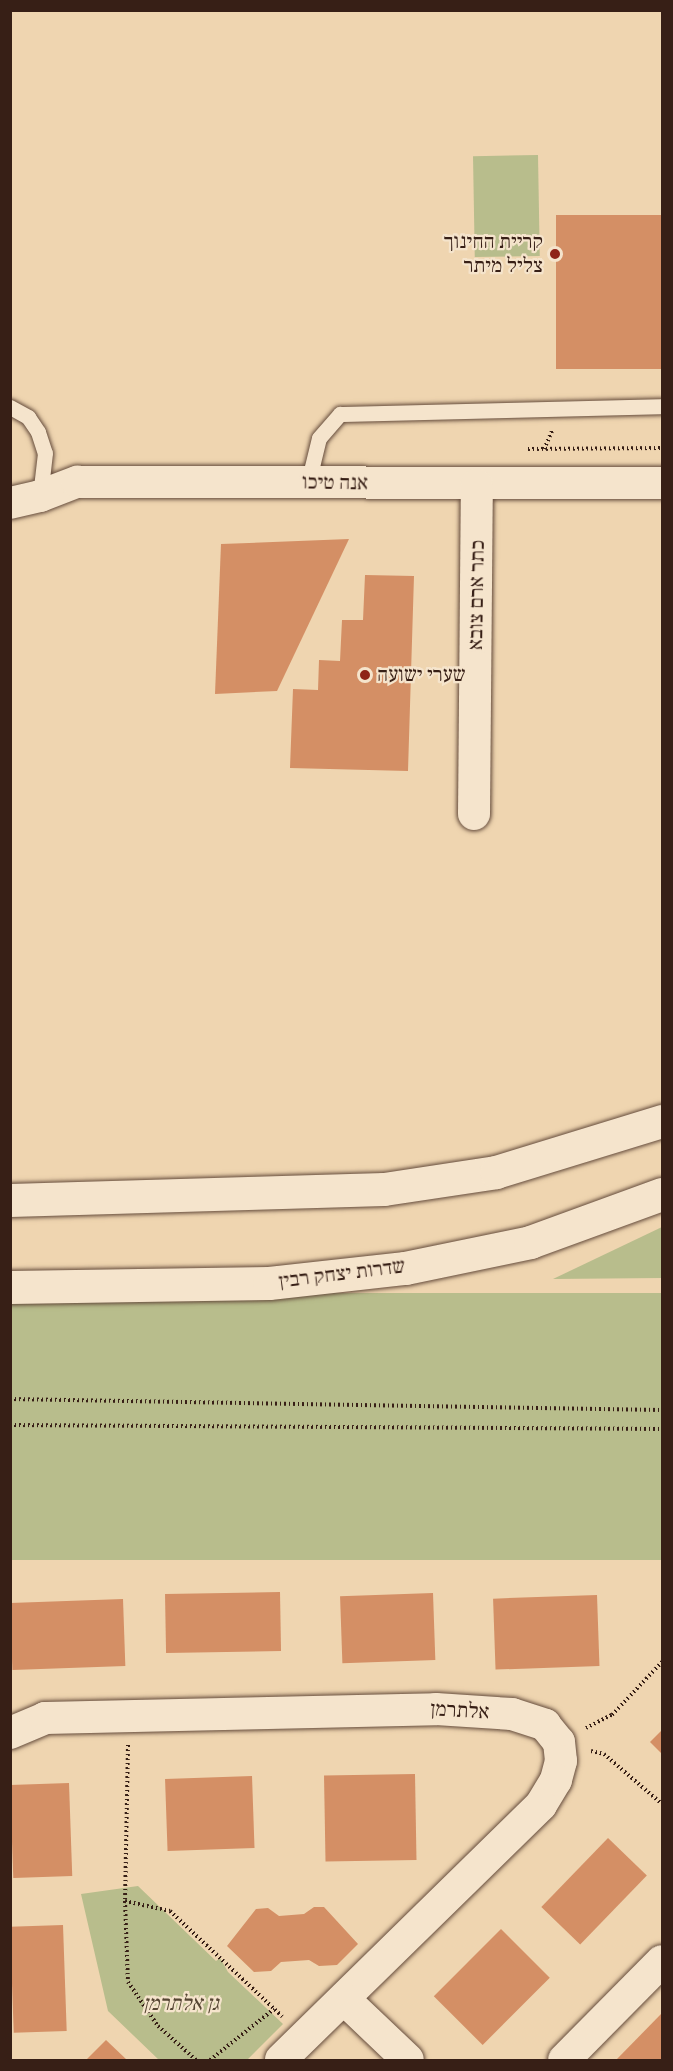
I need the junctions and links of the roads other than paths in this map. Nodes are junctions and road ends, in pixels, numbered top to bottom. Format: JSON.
{"nodes":[{"id":1,"x":663,"y":406,"type":"edge"},
{"id":2,"x":10,"y":407,"type":"edge"},
{"id":3,"x":308,"y":483,"type":"junction"},
{"id":4,"x":663,"y":483,"type":"edge"},
{"id":5,"x":477,"y":485,"type":"junction"},
{"id":6,"x":25,"y":499,"type":"edge"},
{"id":7,"x":474,"y":814,"type":"dead end"},
{"id":8,"x":663,"y":1121,"type":"edge"},
{"id":9,"x":663,"y":1194,"type":"edge"},
{"id":10,"x":10,"y":1200,"type":"edge"},
{"id":11,"x":10,"y":1287,"type":"edge"},
{"id":12,"x":10,"y":1733,"type":"edge"},
{"id":13,"x":663,"y":1961,"type":"edge"},
{"id":14,"x":344,"y":1999,"type":"junction"},
{"id":15,"x":281,"y":2061,"type":"edge"},
{"id":16,"x":408,"y":2061,"type":"edge"},
{"id":17,"x":564,"y":2061,"type":"edge"}],
"edges":[{"from":1,"to":3,"type":"lane"},
{"from":2,"to":6,"type":"lane"},
{"from":3,"to":5,"type":"street","name":"אנה טיכו"},
{"from":3,"to":6,"type":"street","name":"אנה טיכו"},
{"from":4,"to":5,"type":"street","name":"אנה טיכו"},
{"from":5,"to":7,"type":"street","name":"כתר ארם צובא"},
{"from":8,"to":10,"type":"main road"},
{"from":9,"to":11,"type":"main road","name":"שדרות יצחק רבין"},
{"from":12,"to":14,"type":"street","name":"אלתרמן"},
{"from":13,"to":17,"type":"street"},
{"from":14,"to":15,"type":"street"},
{"from":14,"to":16,"type":"street"}]}
